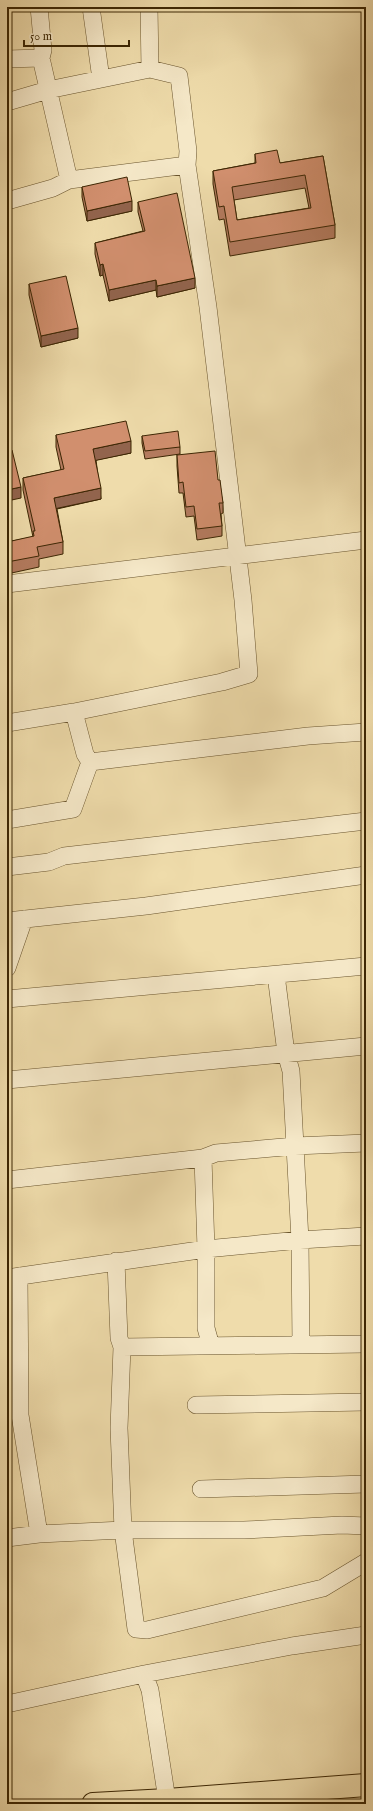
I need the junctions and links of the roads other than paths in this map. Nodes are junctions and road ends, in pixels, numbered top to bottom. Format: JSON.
{"nodes":[{"id":1,"x":39,"y":7,"type":"edge"},
{"id":2,"x":91,"y":7,"type":"edge"},
{"id":3,"x":149,"y":7,"type":"edge"},
{"id":4,"x":41,"y":58,"type":"junction"},
{"id":5,"x":7,"y":59,"type":"edge"},
{"id":6,"x":150,"y":68,"type":"junction"},
{"id":7,"x":101,"y":79,"type":"junction"},
{"id":8,"x":48,"y":90,"type":"junction"},
{"id":9,"x":7,"y":102,"type":"edge"},
{"id":10,"x":186,"y":165,"type":"junction"},
{"id":11,"x":69,"y":180,"type":"junction"},
{"id":12,"x":7,"y":201,"type":"edge"},
{"id":13,"x":366,"y":540,"type":"edge"},
{"id":14,"x":237,"y":556,"type":"junction"},
{"id":15,"x":7,"y":584,"type":"edge"},
{"id":16,"x":74,"y":712,"type":"junction"},
{"id":17,"x":7,"y":723,"type":"edge"},
{"id":18,"x":366,"y":732,"type":"edge"},
{"id":19,"x":90,"y":762,"type":"junction"},
{"id":20,"x":7,"y":820,"type":"edge"},
{"id":21,"x":366,"y":821,"type":"edge"},
{"id":22,"x":7,"y":867,"type":"edge"},
{"id":23,"x":366,"y":875,"type":"edge"},
{"id":24,"x":15,"y":920,"type":"edge"},
{"id":25,"x":366,"y":966,"type":"edge"},
{"id":26,"x":7,"y":968,"type":"edge"},
{"id":27,"x":276,"y":975,"type":"junction"},
{"id":28,"x":7,"y":999,"type":"edge"},
{"id":29,"x":366,"y":1046,"type":"edge"},
{"id":30,"x":286,"y":1053,"type":"junction"},
{"id":31,"x":7,"y":1080,"type":"edge"},
{"id":32,"x":366,"y":1143,"type":"edge"},
{"id":33,"x":295,"y":1146,"type":"junction"},
{"id":34,"x":203,"y":1158,"type":"junction"},
{"id":35,"x":7,"y":1180,"type":"edge"},
{"id":36,"x":366,"y":1236,"type":"edge"},
{"id":37,"x":300,"y":1240,"type":"junction"},
{"id":38,"x":206,"y":1249,"type":"junction"},
{"id":39,"x":116,"y":1261,"type":"junction"},
{"id":40,"x":13,"y":1277,"type":"edge"},
{"id":41,"x":301,"y":1344,"type":"junction"},
{"id":42,"x":366,"y":1344,"type":"edge"},
{"id":43,"x":211,"y":1346,"type":"junction"},
{"id":44,"x":122,"y":1347,"type":"junction"},
{"id":45,"x":366,"y":1402,"type":"edge"},
{"id":46,"x":196,"y":1406,"type":"dead end"},
{"id":47,"x":366,"y":1484,"type":"edge"},
{"id":48,"x":200,"y":1489,"type":"dead end"},
{"id":49,"x":366,"y":1526,"type":"edge"},
{"id":50,"x":123,"y":1530,"type":"junction"},
{"id":51,"x":39,"y":1534,"type":"junction"},
{"id":52,"x":7,"y":1538,"type":"edge"},
{"id":53,"x":366,"y":1562,"type":"edge"},
{"id":54,"x":366,"y":1635,"type":"edge"},
{"id":55,"x":144,"y":1674,"type":"junction"},
{"id":56,"x":7,"y":1704,"type":"edge"},
{"id":57,"x":366,"y":1785,"type":"edge"},
{"id":58,"x":167,"y":1800,"type":"junction"},
{"id":59,"x":93,"y":1804,"type":"edge"}],
"edges":[{"from":1,"to":4,"type":"street"},
{"from":2,"to":7,"type":"street"},
{"from":3,"to":6,"type":"street"},
{"from":4,"to":5,"type":"street"},
{"from":4,"to":8,"type":"street"},
{"from":6,"to":7,"type":"street"},
{"from":6,"to":10,"type":"street"},
{"from":7,"to":8,"type":"street"},
{"from":8,"to":9,"type":"street"},
{"from":8,"to":11,"type":"street"},
{"from":10,"to":11,"type":"street"},
{"from":10,"to":14,"type":"street"},
{"from":11,"to":12,"type":"street"},
{"from":13,"to":14,"type":"street"},
{"from":14,"to":15,"type":"street"},
{"from":14,"to":16,"type":"street"},
{"from":16,"to":17,"type":"street"},
{"from":16,"to":19,"type":"street"},
{"from":18,"to":19,"type":"street"},
{"from":19,"to":20,"type":"street"},
{"from":21,"to":22,"type":"street"},
{"from":23,"to":24,"type":"street"},
{"from":24,"to":26,"type":"street"},
{"from":25,"to":27,"type":"street"},
{"from":27,"to":28,"type":"street"},
{"from":27,"to":30,"type":"street"},
{"from":29,"to":30,"type":"street"},
{"from":30,"to":31,"type":"street"},
{"from":30,"to":33,"type":"street"},
{"from":32,"to":33,"type":"street"},
{"from":33,"to":34,"type":"street"},
{"from":33,"to":37,"type":"street"},
{"from":34,"to":35,"type":"street"},
{"from":34,"to":38,"type":"street"},
{"from":36,"to":37,"type":"street"},
{"from":37,"to":38,"type":"street"},
{"from":37,"to":41,"type":"street"},
{"from":38,"to":39,"type":"street"},
{"from":38,"to":43,"type":"street"},
{"from":39,"to":40,"type":"street"},
{"from":39,"to":44,"type":"street"},
{"from":40,"to":51,"type":"street"},
{"from":41,"to":42,"type":"street"},
{"from":41,"to":43,"type":"street"},
{"from":43,"to":44,"type":"street"},
{"from":44,"to":50,"type":"street"},
{"from":45,"to":46,"type":"street"},
{"from":47,"to":48,"type":"street"},
{"from":49,"to":50,"type":"street"},
{"from":50,"to":51,"type":"street"},
{"from":50,"to":53,"type":"street"},
{"from":51,"to":52,"type":"street"},
{"from":54,"to":55,"type":"street"},
{"from":55,"to":56,"type":"street"},
{"from":55,"to":58,"type":"street"},
{"from":57,"to":58,"type":"main road"},
{"from":58,"to":59,"type":"main road"}]}
